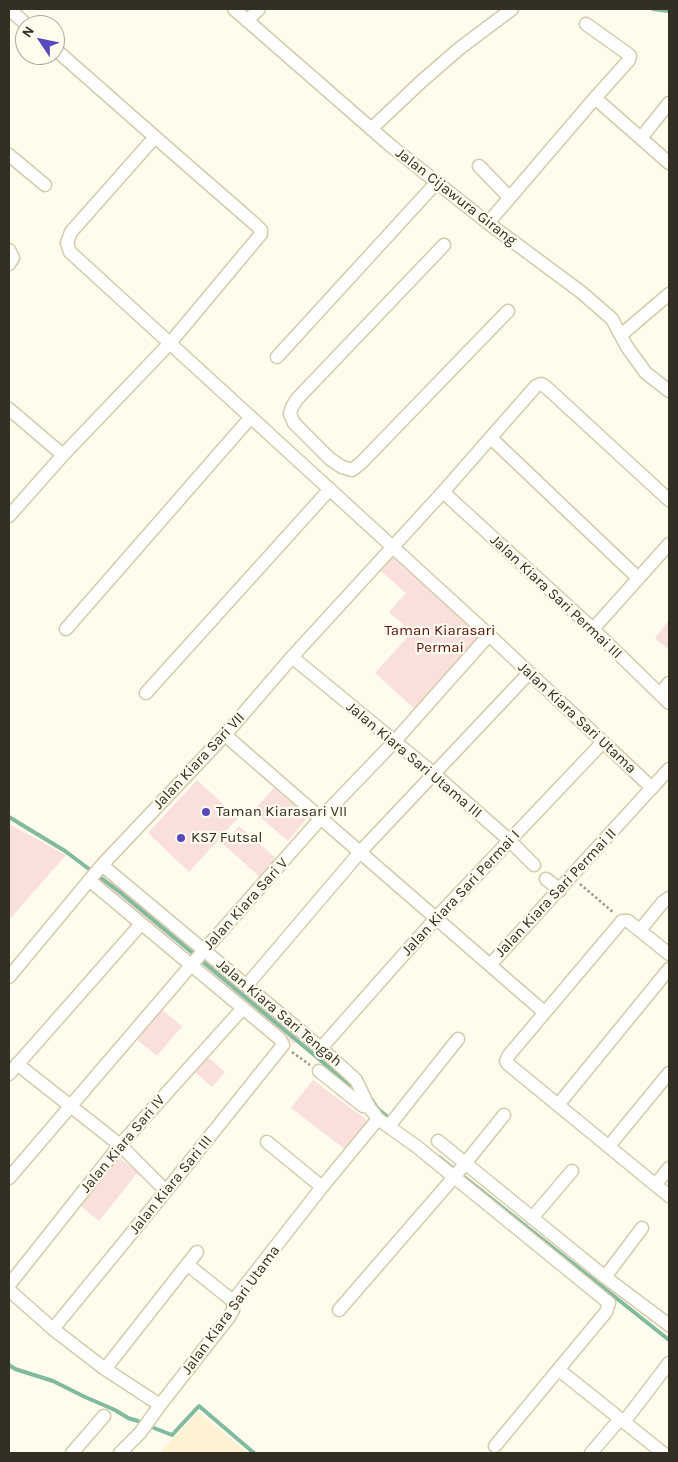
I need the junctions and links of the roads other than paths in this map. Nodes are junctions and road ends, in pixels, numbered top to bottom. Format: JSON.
{"nodes":[{"id":1,"x":234,"y":9,"type":"edge"},
{"id":2,"x":259,"y":9,"type":"edge"},
{"id":3,"x":512,"y":9,"type":"edge"},
{"id":4,"x":247,"y":21,"type":"junction"},
{"id":5,"x":586,"y":24,"type":"dead end"},
{"id":6,"x":65,"y":58,"type":"edge"},
{"id":7,"x":594,"y":98,"type":"junction"},
{"id":8,"x":669,"y":103,"type":"edge"},
{"id":9,"x":371,"y":129,"type":"junction"},
{"id":10,"x":155,"y":137,"type":"junction"},
{"id":11,"x":641,"y":138,"type":"junction"},
{"id":12,"x":9,"y":155,"type":"edge"},
{"id":13,"x":669,"y":163,"type":"edge"},
{"id":14,"x":479,"y":166,"type":"dead end"},
{"id":15,"x":437,"y":182,"type":"junction"},
{"id":16,"x":45,"y":185,"type":"dead end"},
{"id":17,"x":509,"y":197,"type":"junction"},
{"id":18,"x":488,"y":223,"type":"junction"},
{"id":19,"x":444,"y":245,"type":"dead end"},
{"id":20,"x":9,"y":250,"type":"edge"},
{"id":21,"x":9,"y":264,"type":"edge"},
{"id":22,"x":669,"y":294,"type":"edge"},
{"id":23,"x":508,"y":311,"type":"dead end"},
{"id":24,"x":620,"y":335,"type":"junction"},
{"id":25,"x":170,"y":343,"type":"junction"},
{"id":26,"x":277,"y":357,"type":"dead end"},
{"id":27,"x":669,"y":391,"type":"edge"},
{"id":28,"x":9,"y":409,"type":"edge"},
{"id":29,"x":251,"y":417,"type":"junction"},
{"id":30,"x":491,"y":438,"type":"junction"},
{"id":31,"x":311,"y":440,"type":"junction"},
{"id":32,"x":323,"y":452,"type":"junction"},
{"id":33,"x":62,"y":455,"type":"junction"},
{"id":34,"x":296,"y":458,"type":"junction"},
{"id":35,"x":307,"y":468,"type":"junction"},
{"id":36,"x":330,"y":489,"type":"junction"},
{"id":37,"x":443,"y":492,"type":"junction"},
{"id":38,"x":669,"y":500,"type":"edge"},
{"id":39,"x":9,"y":516,"type":"edge"},
{"id":40,"x":669,"y":544,"type":"edge"},
{"id":41,"x":392,"y":546,"type":"junction"},
{"id":42,"x":638,"y":578,"type":"junction"},
{"id":43,"x":66,"y":629,"type":"dead end"},
{"id":44,"x":593,"y":629,"type":"junction"},
{"id":45,"x":489,"y":635,"type":"junction"},
{"id":46,"x":292,"y":657,"type":"junction"},
{"id":47,"x":529,"y":673,"type":"junction"},
{"id":48,"x":669,"y":683,"type":"edge"},
{"id":49,"x":146,"y":693,"type":"dead end"},
{"id":50,"x":665,"y":699,"type":"edge"},
{"id":51,"x":225,"y":735,"type":"junction"},
{"id":52,"x":394,"y":742,"type":"junction"},
{"id":53,"x":603,"y":742,"type":"junction"},
{"id":54,"x":669,"y":770,"type":"edge"},
{"id":55,"x":434,"y":774,"type":"junction"},
{"id":56,"x":652,"y":788,"type":"junction"},
{"id":57,"x":321,"y":818,"type":"junction"},
{"id":58,"x":509,"y":840,"type":"junction"},
{"id":59,"x":361,"y":851,"type":"junction"},
{"id":60,"x":534,"y":865,"type":"dead end"},
{"id":61,"x":95,"y":872,"type":"junction"},
{"id":62,"x":546,"y":878,"type":"dead end"},
{"id":63,"x":560,"y":890,"type":"junction"},
{"id":64,"x":666,"y":900,"type":"edge"},
{"id":65,"x":437,"y":917,"type":"junction"},
{"id":66,"x":141,"y":924,"type":"junction"},
{"id":67,"x":640,"y":930,"type":"junction"},
{"id":68,"x":669,"y":954,"type":"edge"},
{"id":69,"x":198,"y":958,"type":"junction"},
{"id":70,"x":490,"y":964,"type":"junction"},
{"id":71,"x":669,"y":969,"type":"edge"},
{"id":72,"x":9,"y":978,"type":"edge"},
{"id":73,"x":247,"y":985,"type":"junction"},
{"id":74,"x":243,"y":1008,"type":"junction"},
{"id":75,"x":544,"y":1012,"type":"junction"},
{"id":76,"x":458,"y":1039,"type":"dead end"},
{"id":77,"x":282,"y":1042,"type":"joint"},
{"id":78,"x":321,"y":1048,"type":"junction"},
{"id":79,"x":17,"y":1064,"type":"junction"},
{"id":80,"x":319,"y":1071,"type":"road end"},
{"id":81,"x":669,"y":1073,"type":"edge"},
{"id":82,"x":9,"y":1074,"type":"edge"},
{"id":83,"x":365,"y":1098,"type":"junction"},
{"id":84,"x":558,"y":1105,"type":"junction"},
{"id":85,"x":71,"y":1106,"type":"junction"},
{"id":86,"x":504,"y":1115,"type":"dead end"},
{"id":87,"x":378,"y":1118,"type":"junction"},
{"id":88,"x":389,"y":1126,"type":"junction"},
{"id":89,"x":438,"y":1141,"type":"dead end"},
{"id":90,"x":267,"y":1142,"type":"dead end"},
{"id":91,"x":120,"y":1145,"type":"junction"},
{"id":92,"x":609,"y":1146,"type":"junction"},
{"id":93,"x":669,"y":1168,"type":"edge"},
{"id":94,"x":572,"y":1171,"type":"dead end"},
{"id":95,"x":458,"y":1172,"type":"junction"},
{"id":96,"x":9,"y":1178,"type":"edge"},
{"id":97,"x":656,"y":1184,"type":"junction"},
{"id":98,"x":322,"y":1187,"type":"junction"},
{"id":99,"x":166,"y":1191,"type":"junction"},
{"id":100,"x":669,"y":1196,"type":"edge"},
{"id":101,"x":532,"y":1218,"type":"junction"},
{"id":102,"x":642,"y":1228,"type":"dead end"},
{"id":103,"x":198,"y":1252,"type":"dead end"},
{"id":104,"x":188,"y":1265,"type":"junction"},
{"id":105,"x":605,"y":1277,"type":"junction"},
{"id":106,"x":9,"y":1285,"type":"edge"},
{"id":107,"x":9,"y":1290,"type":"edge"},
{"id":108,"x":233,"y":1301,"type":"junction"},
{"id":109,"x":339,"y":1310,"type":"dead end"},
{"id":110,"x":669,"y":1325,"type":"edge"},
{"id":111,"x":54,"y":1329,"type":"junction"},
{"id":112,"x":669,"y":1363,"type":"edge"},
{"id":113,"x":105,"y":1369,"type":"junction"},
{"id":114,"x":559,"y":1370,"type":"junction"},
{"id":115,"x":160,"y":1405,"type":"junction"},
{"id":116,"x":104,"y":1416,"type":"dead end"},
{"id":117,"x":622,"y":1420,"type":"junction"},
{"id":118,"x":495,"y":1446,"type":"dead end"},
{"id":119,"x":72,"y":1453,"type":"edge"},
{"id":120,"x":120,"y":1453,"type":"edge"},
{"id":121,"x":591,"y":1453,"type":"edge"},
{"id":122,"x":663,"y":1453,"type":"edge"}],
"edges":[{"from":1,"to":4,"type":"street","name":"Jalan Cijawura Girang"},
{"from":2,"to":4,"type":"street"},
{"from":3,"to":9,"type":"street"},
{"from":4,"to":9,"type":"street","name":"Jalan Cijawura Girang"},
{"from":5,"to":7,"type":"street"},
{"from":6,"to":10,"type":"street"},
{"from":7,"to":11,"type":"street"},
{"from":7,"to":17,"type":"street"},
{"from":8,"to":11,"type":"street"},
{"from":9,"to":15,"type":"street","name":"Jalan Cijawura Girang"},
{"from":10,"to":25,"type":"street","name":"Jalan Kiara Sari Utama"},
{"from":10,"to":25,"type":"street"},
{"from":11,"to":13,"type":"street"},
{"from":12,"to":16,"type":"street"},
{"from":14,"to":17,"type":"street"},
{"from":15,"to":18,"type":"street","name":"Jalan Cijawura Girang"},
{"from":15,"to":26,"type":"street"},
{"from":17,"to":18,"type":"street"},
{"from":18,"to":24,"type":"street","name":"Jalan Cijawura Girang"},
{"from":19,"to":31,"type":"street"},
{"from":20,"to":21,"type":"street"},
{"from":22,"to":24,"type":"street"},
{"from":23,"to":32,"type":"street"},
{"from":24,"to":27,"type":"street","name":"Jalan Cijawura Girang"},
{"from":25,"to":29,"type":"street","name":"Jalan Kiara Sari Utama"},
{"from":25,"to":33,"type":"street"},
{"from":28,"to":33,"type":"street"},
{"from":29,"to":34,"type":"street","name":"Jalan Kiara Sari Utama"},
{"from":29,"to":43,"type":"street"},
{"from":30,"to":37,"type":"street","name":"Jalan Kiara Sari VII"},
{"from":30,"to":38,"type":"street","name":"Jalan Kiara Sari VII"},
{"from":30,"to":42,"type":"street"},
{"from":31,"to":32,"type":"street"},
{"from":31,"to":34,"type":"street"},
{"from":32,"to":35,"type":"street"},
{"from":33,"to":39,"type":"street"},
{"from":34,"to":35,"type":"street","name":"Jalan Kiara Sari Utama"},
{"from":35,"to":36,"type":"street","name":"Jalan Kiara Sari Utama"},
{"from":36,"to":41,"type":"street","name":"Jalan Kiara Sari Utama"},
{"from":36,"to":49,"type":"street"},
{"from":37,"to":41,"type":"street","name":"Jalan Kiara Sari VII"},
{"from":37,"to":44,"type":"street","name":"Jalan Kiara Sari Permai III"},
{"from":40,"to":42,"type":"street"},
{"from":41,"to":45,"type":"street","name":"Jalan Kiara Sari Utama"},
{"from":41,"to":46,"type":"street","name":"Jalan Kiara Sari VII"},
{"from":42,"to":44,"type":"street"},
{"from":44,"to":50,"type":"street","name":"Jalan Kiara Sari Permai III"},
{"from":45,"to":47,"type":"street","name":"Jalan Kiara Sari Utama"},
{"from":45,"to":52,"type":"street","name":"Jalan Kiara Sari V"},
{"from":46,"to":51,"type":"street","name":"Jalan Kiara Sari VII"},
{"from":46,"to":52,"type":"street","name":"Jalan Kiara Sari Utama III"},
{"from":47,"to":53,"type":"street","name":"Jalan Kiara Sari Utama"},
{"from":47,"to":55,"type":"street"},
{"from":48,"to":50,"type":"street"},
{"from":51,"to":57,"type":"street","name":"Jalan Kiara Sari Permai II"},
{"from":51,"to":61,"type":"street","name":"Jalan Kiara Sari VII"},
{"from":52,"to":55,"type":"street","name":"Jalan Kiara Sari Utama III"},
{"from":52,"to":57,"type":"street","name":"Jalan Kiara Sari V"},
{"from":53,"to":56,"type":"street","name":"Jalan Kiara Sari Utama"},
{"from":53,"to":58,"type":"street","name":"Jalan Kiara Sari Permai I"},
{"from":54,"to":56,"type":"street","name":"Jalan Kiara Sari Permai II"},
{"from":55,"to":58,"type":"street","name":"Jalan Kiara Sari Utama III"},
{"from":55,"to":59,"type":"street"},
{"from":56,"to":63,"type":"street","name":"Jalan Kiara Sari Permai II"},
{"from":57,"to":59,"type":"street","name":"Jalan Kiara Sari Permai II"},
{"from":57,"to":69,"type":"street","name":"Jalan Kiara Sari V"},
{"from":58,"to":60,"type":"street","name":"Jalan Kiara Sari Utama III"},
{"from":58,"to":65,"type":"street","name":"Jalan Kiara Sari Permai I"},
{"from":59,"to":65,"type":"street","name":"Jalan Kiara Sari Permai II"},
{"from":59,"to":73,"type":"street"},
{"from":61,"to":66,"type":"street","name":"Jalan Kiara Sari Tengah"},
{"from":61,"to":69,"type":"street","name":"Jalan Kiara Sari Tengah"},
{"from":61,"to":72,"type":"street","name":"Jalan Kiara Sari VII"},
{"from":62,"to":63,"type":"street"},
{"from":63,"to":70,"type":"street","name":"Jalan Kiara Sari Permai II"},
{"from":64,"to":67,"type":"street"},
{"from":65,"to":70,"type":"street","name":"Jalan Kiara Sari Permai II"},
{"from":65,"to":78,"type":"street","name":"Jalan Kiara Sari Permai I"},
{"from":66,"to":69,"type":"street","name":"Jalan Kiara Sari Tengah"},
{"from":66,"to":79,"type":"street"},
{"from":67,"to":68,"type":"street"},
{"from":67,"to":75,"type":"street"},
{"from":69,"to":73,"type":"street","name":"Jalan Kiara Sari Tengah"},
{"from":69,"to":74,"type":"street","name":"Jalan Kiara Sari Tengah"},
{"from":69,"to":85,"type":"street","name":"Jalan Kiara Sari V"},
{"from":70,"to":75,"type":"street"},
{"from":71,"to":84,"type":"street"},
{"from":73,"to":78,"type":"street","name":"Jalan Kiara Sari Tengah"},
{"from":74,"to":77,"type":"street","name":"Jalan Kiara Sari Tengah"},
{"from":74,"to":91,"type":"street","name":"Jalan Kiara Sari IV"},
{"from":75,"to":84,"type":"street"},
{"from":76,"to":88,"type":"street"},
{"from":77,"to":99,"type":"street","name":"Jalan Kiara Sari III"},
{"from":78,"to":83,"type":"street","name":"Jalan Kiara Sari Tengah"},
{"from":79,"to":82,"type":"street"},
{"from":79,"to":85,"type":"street"},
{"from":80,"to":83,"type":"street"},
{"from":81,"to":92,"type":"street"},
{"from":83,"to":87,"type":"street","name":"Jalan Kiara Sari Tengah"},
{"from":84,"to":92,"type":"street"},
{"from":85,"to":91,"type":"street"},
{"from":85,"to":96,"type":"street","name":"Jalan Kiara Sari V"},
{"from":86,"to":95,"type":"street"},
{"from":87,"to":88,"type":"street","name":"Jalan Kiara Sari Tengah"},
{"from":87,"to":98,"type":"street","name":"Jalan Kiara Sari Utama"},
{"from":88,"to":95,"type":"street","name":"Jalan Kiara Sari Tengah"},
{"from":89,"to":95,"type":"street"},
{"from":90,"to":98,"type":"street"},
{"from":91,"to":99,"type":"street"},
{"from":91,"to":106,"type":"street","name":"Jalan Kiara Sari IV"},
{"from":92,"to":97,"type":"street"},
{"from":93,"to":97,"type":"street"},
{"from":94,"to":101,"type":"street"},
{"from":95,"to":101,"type":"street"},
{"from":95,"to":109,"type":"street"},
{"from":95,"to":114,"type":"street"},
{"from":97,"to":100,"type":"street"},
{"from":98,"to":108,"type":"street","name":"Jalan Kiara Sari Utama"},
{"from":99,"to":111,"type":"street","name":"Jalan Kiara Sari III"},
{"from":101,"to":105,"type":"street"},
{"from":102,"to":105,"type":"street"},
{"from":103,"to":104,"type":"street"},
{"from":104,"to":108,"type":"street"},
{"from":104,"to":113,"type":"street"},
{"from":105,"to":110,"type":"street"},
{"from":107,"to":111,"type":"street"},
{"from":108,"to":115,"type":"street","name":"Jalan Kiara Sari Utama"},
{"from":111,"to":113,"type":"street"},
{"from":112,"to":117,"type":"street"},
{"from":113,"to":115,"type":"street"},
{"from":114,"to":117,"type":"street"},
{"from":114,"to":118,"type":"street"},
{"from":115,"to":120,"type":"street","name":"Jalan Kiara Sari Utama"},
{"from":116,"to":119,"type":"street"},
{"from":117,"to":121,"type":"street"},
{"from":117,"to":122,"type":"street"}]}
